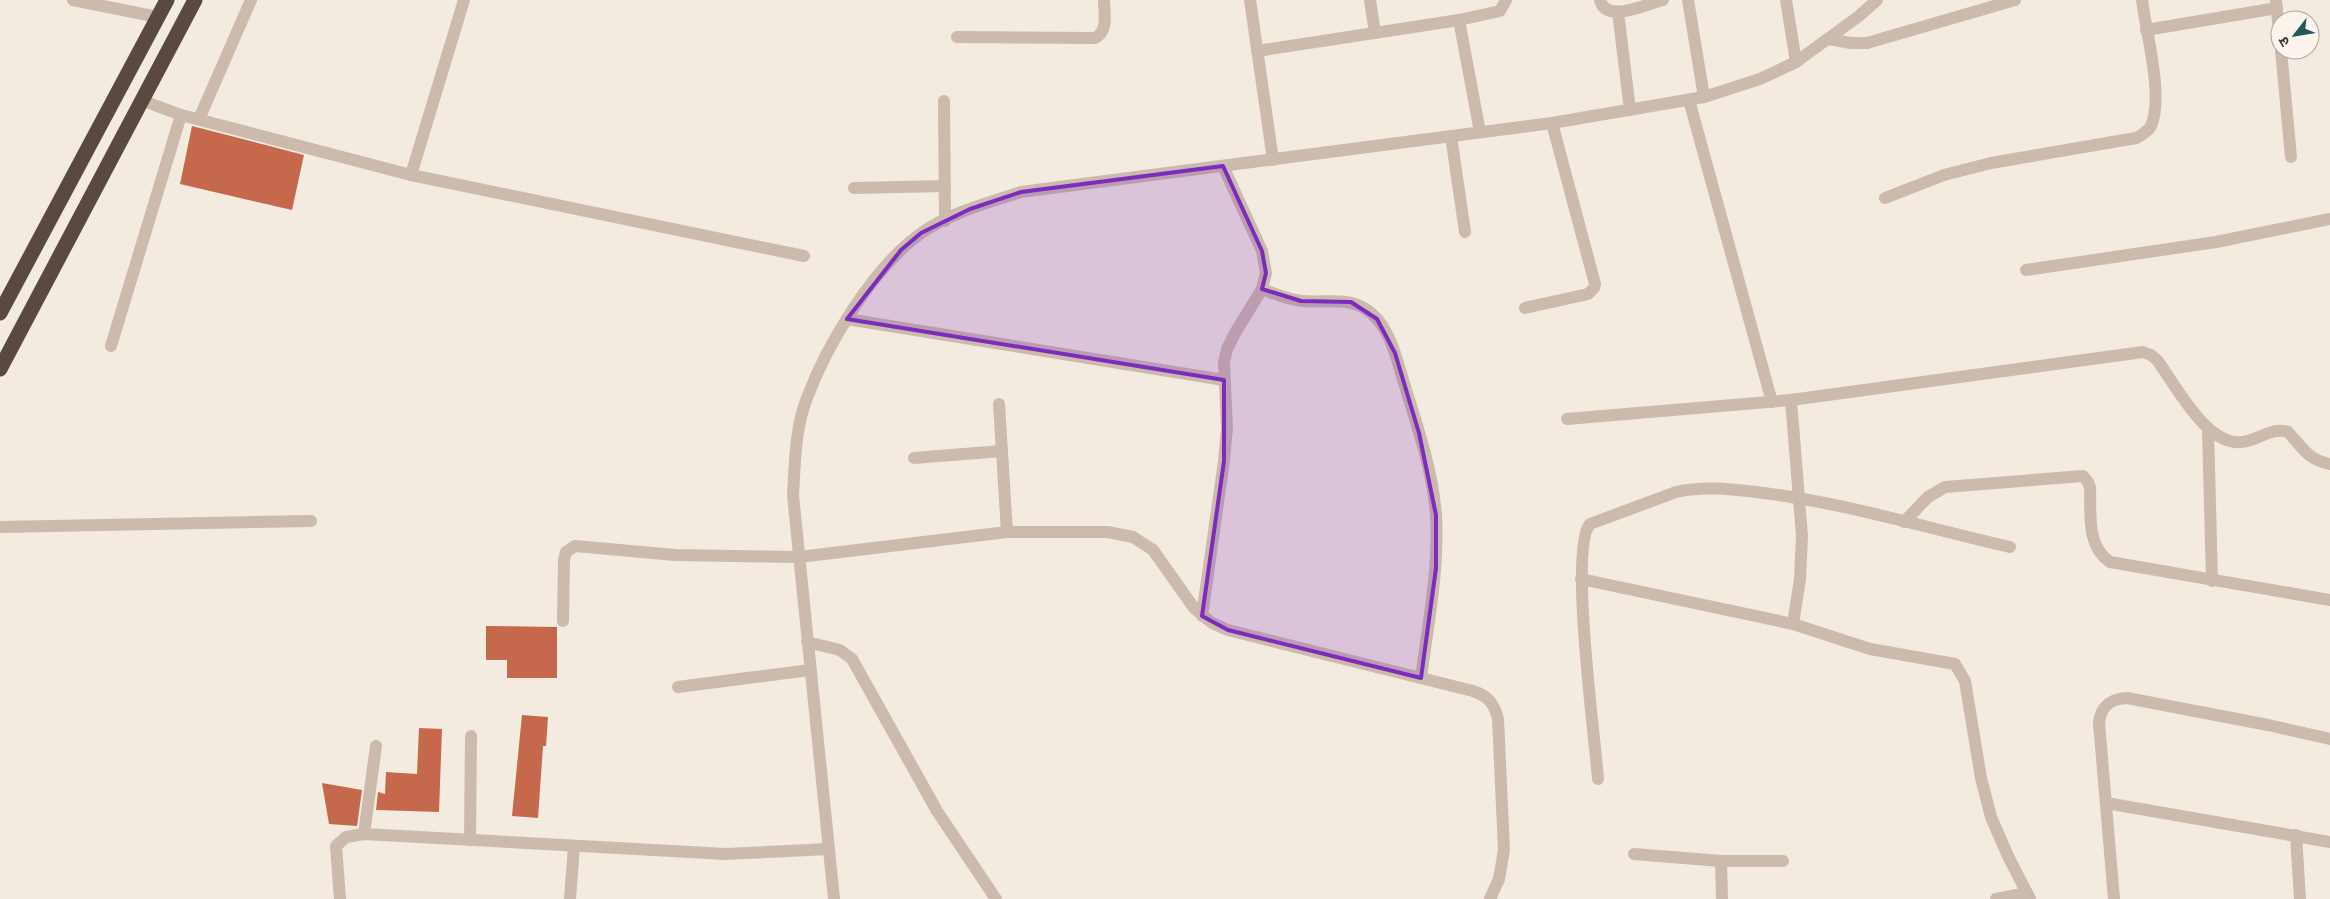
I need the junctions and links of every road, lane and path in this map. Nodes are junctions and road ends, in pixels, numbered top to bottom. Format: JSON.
{"nodes":[{"id":1,"x":73,"y":0,"type":"edge"},
{"id":2,"x":167,"y":0,"type":"edge"},
{"id":3,"x":194,"y":0,"type":"edge"},
{"id":4,"x":251,"y":0,"type":"edge"},
{"id":5,"x":464,"y":0,"type":"edge"},
{"id":6,"x":1104,"y":0,"type":"edge"},
{"id":7,"x":1250,"y":0,"type":"edge"},
{"id":8,"x":1370,"y":0,"type":"edge"},
{"id":9,"x":1506,"y":0,"type":"edge"},
{"id":10,"x":1600,"y":0,"type":"edge"},
{"id":11,"x":1663,"y":0,"type":"edge"},
{"id":12,"x":1688,"y":0,"type":"edge"},
{"id":13,"x":1786,"y":0,"type":"edge"},
{"id":14,"x":1877,"y":0,"type":"edge"},
{"id":15,"x":2015,"y":0,"type":"edge"},
{"id":16,"x":2142,"y":0,"type":"edge"},
{"id":17,"x":2276,"y":4,"type":"edge"},
{"id":18,"x":1618,"y":12,"type":"junction"},
{"id":19,"x":158,"y":17,"type":"junction"},
{"id":20,"x":1459,"y":20,"type":"junction"},
{"id":21,"x":2146,"y":30,"type":"junction"},
{"id":22,"x":1374,"y":33,"type":"junction"},
{"id":23,"x":957,"y":37,"type":"dead end"},
{"id":24,"x":1829,"y":39,"type":"junction"},
{"id":25,"x":1257,"y":51,"type":"junction"},
{"id":26,"x":2282,"y":60,"type":"edge"},
{"id":27,"x":1796,"y":62,"type":"junction"},
{"id":28,"x":1704,"y":97,"type":"junction"},
{"id":29,"x":141,"y":100,"type":"junction"},
{"id":30,"x":1689,"y":100,"type":"junction"},
{"id":31,"x":944,"y":101,"type":"dead end"},
{"id":32,"x":1630,"y":110,"type":"junction"},
{"id":33,"x":181,"y":115,"type":"junction"},
{"id":34,"x":199,"y":119,"type":"junction"},
{"id":35,"x":1552,"y":123,"type":"junction"},
{"id":36,"x":1480,"y":132,"type":"junction"},
{"id":37,"x":1451,"y":136,"type":"junction"},
{"id":38,"x":2291,"y":157,"type":"dead end"},
{"id":39,"x":1273,"y":160,"type":"junction"},
{"id":40,"x":1223,"y":166,"type":"junction"},
{"id":41,"x":411,"y":175,"type":"junction"},
{"id":42,"x":945,"y":186,"type":"junction"},
{"id":43,"x":854,"y":188,"type":"dead end"},
{"id":44,"x":1885,"y":198,"type":"dead end"},
{"id":45,"x":2330,"y":219,"type":"edge"},
{"id":46,"x":946,"y":221,"type":"junction"},
{"id":47,"x":1465,"y":232,"type":"dead end"},
{"id":48,"x":804,"y":256,"type":"dead end"},
{"id":49,"x":2026,"y":270,"type":"dead end"},
{"id":50,"x":1262,"y":290,"type":"junction"},
{"id":51,"x":1525,"y":308,"type":"dead end"},
{"id":52,"x":0,"y":313,"type":"edge"},
{"id":53,"x":848,"y":319,"type":"junction"},
{"id":54,"x":111,"y":346,"type":"dead end"},
{"id":55,"x":0,"y":369,"type":"edge"},
{"id":56,"x":1224,"y":380,"type":"junction"},
{"id":57,"x":1791,"y":400,"type":"junction"},
{"id":58,"x":1772,"y":402,"type":"junction"},
{"id":59,"x":999,"y":404,"type":"dead end"},
{"id":60,"x":1567,"y":419,"type":"dead end"},
{"id":61,"x":2208,"y":429,"type":"junction"},
{"id":62,"x":1002,"y":451,"type":"junction"},
{"id":63,"x":914,"y":458,"type":"dead end"},
{"id":64,"x":2330,"y":464,"type":"edge"},
{"id":65,"x":1799,"y":497,"type":"junction"},
{"id":66,"x":311,"y":521,"type":"dead end"},
{"id":67,"x":1904,"y":522,"type":"junction"},
{"id":68,"x":0,"y":527,"type":"edge"},
{"id":69,"x":1007,"y":532,"type":"junction"},
{"id":70,"x":2010,"y":548,"type":"dead end"},
{"id":71,"x":799,"y":557,"type":"junction"},
{"id":72,"x":1581,"y":579,"type":"junction"},
{"id":73,"x":2212,"y":580,"type":"junction"},
{"id":74,"x":2330,"y":600,"type":"edge"},
{"id":75,"x":1202,"y":616,"type":"junction"},
{"id":76,"x":563,"y":621,"type":"dead end"},
{"id":77,"x":1794,"y":624,"type":"junction"},
{"id":78,"x":807,"y":642,"type":"junction"},
{"id":79,"x":810,"y":670,"type":"junction"},
{"id":80,"x":1421,"y":678,"type":"junction"},
{"id":81,"x":678,"y":687,"type":"dead end"},
{"id":82,"x":471,"y":736,"type":"dead end"},
{"id":83,"x":2330,"y":739,"type":"edge"},
{"id":84,"x":376,"y":746,"type":"dead end"},
{"id":85,"x":1598,"y":779,"type":"dead end"},
{"id":86,"x":2106,"y":804,"type":"junction"},
{"id":87,"x":364,"y":834,"type":"junction"},
{"id":88,"x":2296,"y":835,"type":"junction"},
{"id":89,"x":470,"y":840,"type":"junction"},
{"id":90,"x":2330,"y":842,"type":"edge"},
{"id":91,"x":574,"y":846,"type":"junction"},
{"id":92,"x":829,"y":849,"type":"junction"},
{"id":93,"x":1634,"y":854,"type":"dead end"},
{"id":94,"x":1721,"y":861,"type":"junction"},
{"id":95,"x":1783,"y":861,"type":"dead end"},
{"id":96,"x":2029,"y":896,"type":"edge"},
{"id":97,"x":340,"y":899,"type":"edge"},
{"id":98,"x":570,"y":899,"type":"edge"},
{"id":99,"x":834,"y":899,"type":"edge"},
{"id":100,"x":996,"y":899,"type":"edge"},
{"id":101,"x":1490,"y":899,"type":"edge"},
{"id":102,"x":1722,"y":899,"type":"edge"},
{"id":103,"x":1996,"y":899,"type":"edge"},
{"id":104,"x":2114,"y":899,"type":"edge"},
{"id":105,"x":2300,"y":899,"type":"edge"}],
"edges":[{"from":1,"to":19,"type":"street"},
{"from":2,"to":19,"type":"highway"},
{"from":3,"to":29,"type":"highway"},
{"from":4,"to":34,"type":"street"},
{"from":5,"to":41,"type":"street"},
{"from":6,"to":23,"type":"street"},
{"from":7,"to":25,"type":"street"},
{"from":8,"to":22,"type":"street"},
{"from":9,"to":20,"type":"street"},
{"from":10,"to":18,"type":"street"},
{"from":11,"to":18,"type":"street"},
{"from":12,"to":28,"type":"street"},
{"from":13,"to":27,"type":"street"},
{"from":14,"to":24,"type":"street"},
{"from":15,"to":24,"type":"street"},
{"from":16,"to":21,"type":"street"},
{"from":17,"to":21,"type":"street"},
{"from":18,"to":32,"type":"street"},
{"from":19,"to":52,"type":"highway"},
{"from":20,"to":22,"type":"street"},
{"from":20,"to":36,"type":"street"},
{"from":21,"to":44,"type":"street"},
{"from":22,"to":25,"type":"street"},
{"from":24,"to":27,"type":"street"},
{"from":25,"to":39,"type":"street"},
{"from":26,"to":38,"type":"street"},
{"from":27,"to":28,"type":"street"},
{"from":28,"to":30,"type":"street"},
{"from":29,"to":33,"type":"street"},
{"from":29,"to":55,"type":"highway"},
{"from":30,"to":32,"type":"street"},
{"from":30,"to":58,"type":"street"},
{"from":31,"to":42,"type":"street"},
{"from":32,"to":35,"type":"street"},
{"from":33,"to":34,"type":"street"},
{"from":33,"to":54,"type":"street"},
{"from":34,"to":41,"type":"street"},
{"from":35,"to":36,"type":"street"},
{"from":35,"to":51,"type":"street"},
{"from":36,"to":37,"type":"street"},
{"from":37,"to":39,"type":"street"},
{"from":37,"to":47,"type":"street"},
{"from":39,"to":40,"type":"street"},
{"from":40,"to":46,"type":"street"},
{"from":40,"to":50,"type":"street"},
{"from":41,"to":48,"type":"street"},
{"from":42,"to":43,"type":"street"},
{"from":42,"to":46,"type":"street"},
{"from":45,"to":49,"type":"street"},
{"from":46,"to":53,"type":"street"},
{"from":50,"to":56,"type":"street"},
{"from":50,"to":80,"type":"street"},
{"from":53,"to":56,"type":"street"},
{"from":53,"to":71,"type":"street"},
{"from":56,"to":75,"type":"street"},
{"from":57,"to":58,"type":"street"},
{"from":57,"to":61,"type":"street"},
{"from":57,"to":65,"type":"street"},
{"from":58,"to":60,"type":"street"},
{"from":59,"to":62,"type":"street"},
{"from":61,"to":64,"type":"street"},
{"from":61,"to":73,"type":"street"},
{"from":62,"to":63,"type":"street"},
{"from":62,"to":69,"type":"street"},
{"from":65,"to":67,"type":"street"},
{"from":65,"to":72,"type":"street"},
{"from":65,"to":77,"type":"street"},
{"from":66,"to":68,"type":"street"},
{"from":67,"to":70,"type":"street"},
{"from":67,"to":73,"type":"street"},
{"from":69,"to":71,"type":"street"},
{"from":69,"to":75,"type":"street"},
{"from":71,"to":76,"type":"street"},
{"from":71,"to":78,"type":"street"},
{"from":72,"to":77,"type":"street"},
{"from":72,"to":85,"type":"street"},
{"from":73,"to":74,"type":"street"},
{"from":75,"to":80,"type":"street"},
{"from":77,"to":96,"type":"street"},
{"from":78,"to":79,"type":"street"},
{"from":78,"to":100,"type":"street"},
{"from":79,"to":81,"type":"street"},
{"from":79,"to":92,"type":"street"},
{"from":80,"to":101,"type":"street"},
{"from":82,"to":89,"type":"street"},
{"from":83,"to":86,"type":"street"},
{"from":84,"to":87,"type":"street"},
{"from":86,"to":88,"type":"street"},
{"from":86,"to":104,"type":"street"},
{"from":87,"to":89,"type":"street"},
{"from":87,"to":97,"type":"street"},
{"from":88,"to":90,"type":"street"},
{"from":88,"to":105,"type":"street"},
{"from":89,"to":91,"type":"street"},
{"from":91,"to":92,"type":"street"},
{"from":91,"to":98,"type":"street"},
{"from":92,"to":99,"type":"street"},
{"from":93,"to":94,"type":"street"},
{"from":94,"to":95,"type":"street"},
{"from":94,"to":102,"type":"street"},
{"from":96,"to":103,"type":"street"}]}
